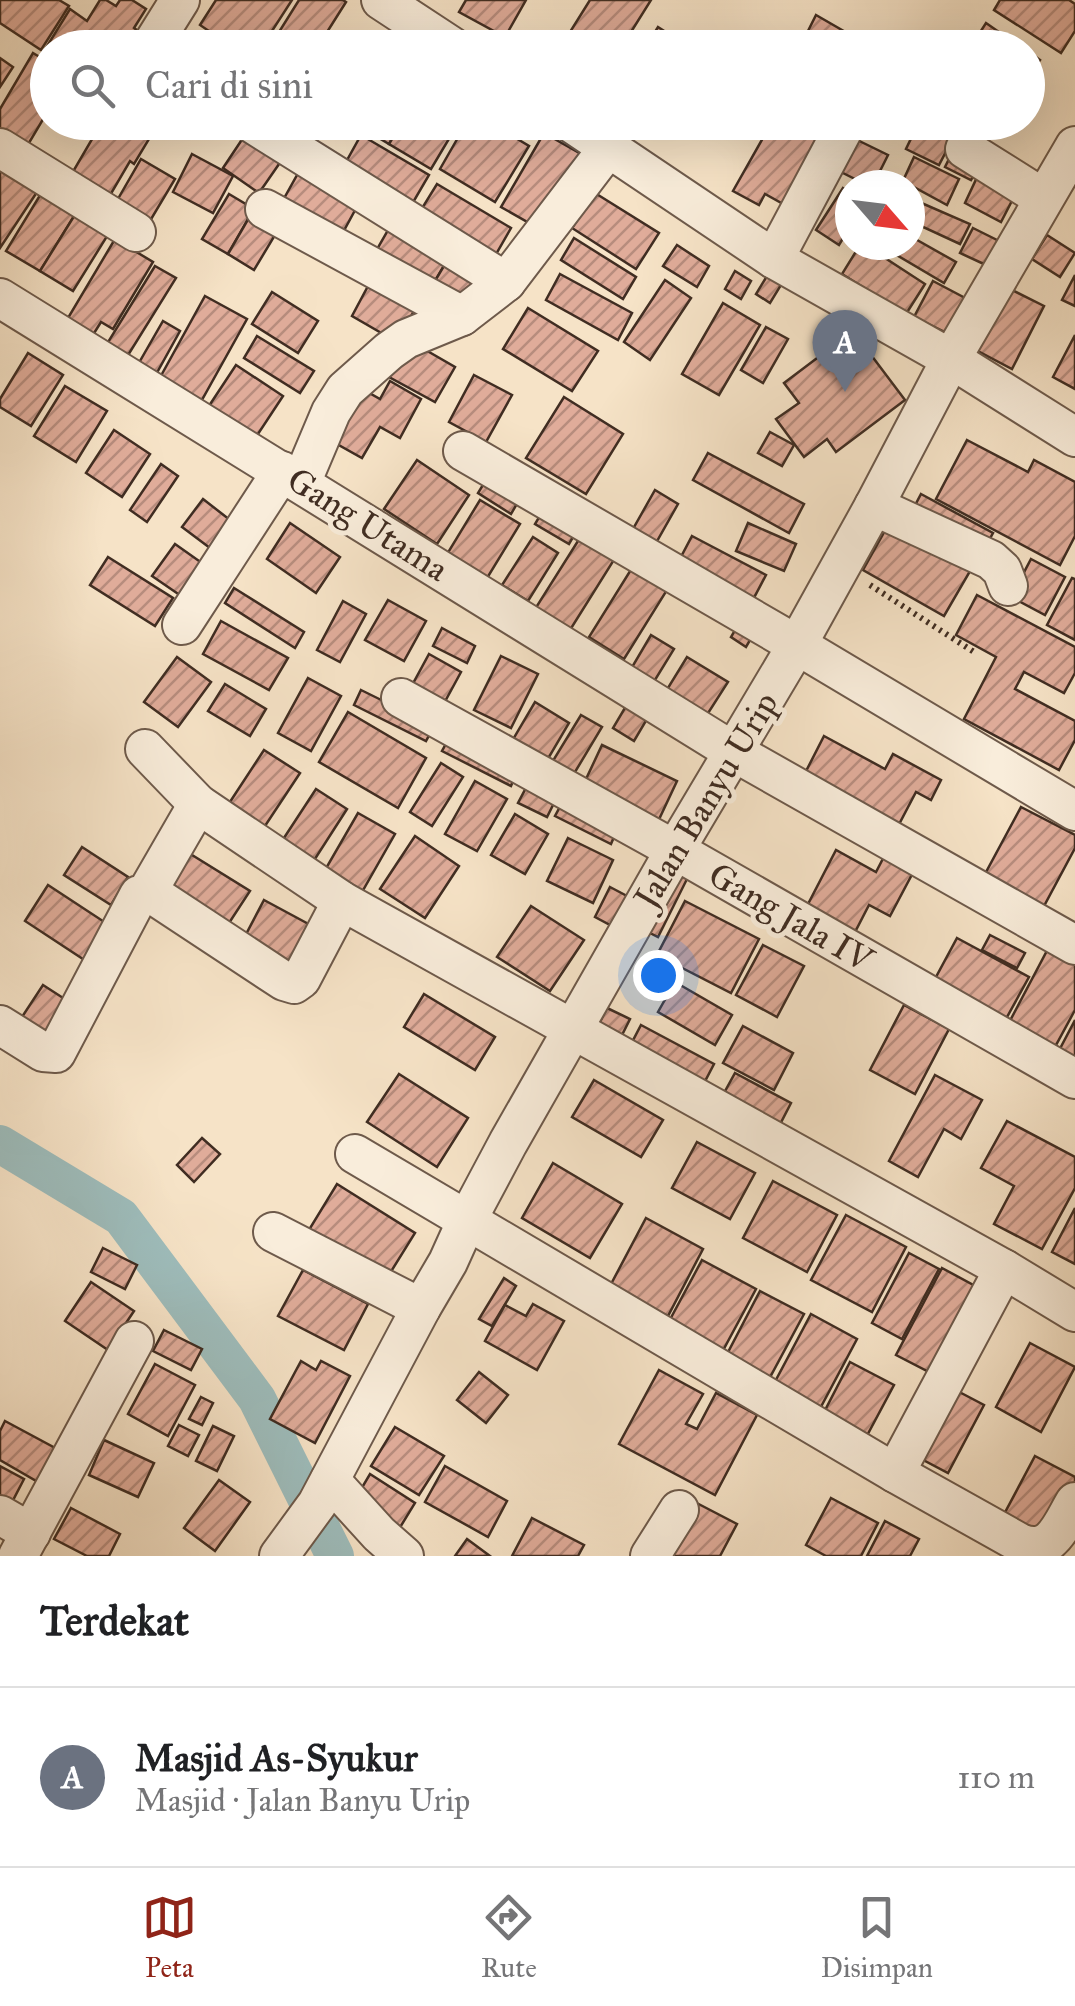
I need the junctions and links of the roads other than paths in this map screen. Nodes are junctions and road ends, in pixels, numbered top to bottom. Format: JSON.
{"nodes":[{"id":1,"x":180,"y":0,"type":"edge"},
{"id":2,"x":380,"y":0,"type":"edge"},
{"id":3,"x":161,"y":30,"type":"edge"},
{"id":4,"x":426,"y":30,"type":"edge"},
{"id":5,"x":279,"y":140,"type":"edge"},
{"id":6,"x":597,"y":140,"type":"edge"},
{"id":7,"x":837,"y":140,"type":"edge"},
{"id":8,"x":1075,"y":146,"type":"edge"},
{"id":9,"x":608,"y":147,"type":"junction"},
{"id":10,"x":0,"y":148,"type":"edge"},
{"id":11,"x":965,"y":149,"type":"dead end"},
{"id":12,"x":1043,"y":198,"type":"junction"},
{"id":13,"x":265,"y":210,"type":"dead end"},
{"id":14,"x":136,"y":232,"type":"dead end"},
{"id":15,"x":774,"y":259,"type":"junction"},
{"id":16,"x":506,"y":282,"type":"junction"},
{"id":17,"x":0,"y":298,"type":"edge"},
{"id":18,"x":462,"y":316,"type":"junction"},
{"id":19,"x":951,"y":359,"type":"junction"},
{"id":20,"x":1075,"y":438,"type":"edge"},
{"id":21,"x":463,"y":451,"type":"dead end"},
{"id":22,"x":292,"y":477,"type":"junction"},
{"id":23,"x":874,"y":506,"type":"junction"},
{"id":24,"x":1008,"y":586,"type":"dead end"},
{"id":25,"x":182,"y":625,"type":"dead end"},
{"id":26,"x":797,"y":645,"type":"junction"},
{"id":27,"x":400,"y":698,"type":"dead end"},
{"id":28,"x":146,"y":748,"type":"dead end"},
{"id":29,"x":734,"y":752,"type":"junction"},
{"id":30,"x":198,"y":804,"type":"junction"},
{"id":31,"x":1075,"y":811,"type":"edge"},
{"id":32,"x":675,"y":850,"type":"junction"},
{"id":33,"x":146,"y":894,"type":"junction"},
{"id":34,"x":342,"y":901,"type":"junction"},
{"id":35,"x":1075,"y":945,"type":"edge"},
{"id":36,"x":0,"y":1026,"type":"edge"},
{"id":37,"x":572,"y":1030,"type":"junction"},
{"id":38,"x":1075,"y":1079,"type":"edge"},
{"id":39,"x":355,"y":1154,"type":"dead end"},
{"id":40,"x":467,"y":1220,"type":"junction"},
{"id":41,"x":274,"y":1232,"type":"dead end"},
{"id":42,"x":1004,"y":1269,"type":"junction"},
{"id":43,"x":421,"y":1308,"type":"junction"},
{"id":44,"x":1075,"y":1312,"type":"edge"},
{"id":45,"x":134,"y":1341,"type":"dead end"},
{"id":46,"x":895,"y":1474,"type":"junction"},
{"id":47,"x":323,"y":1492,"type":"junction"},
{"id":48,"x":1075,"y":1502,"type":"edge"},
{"id":49,"x":679,"y":1510,"type":"dead end"},
{"id":50,"x":16,"y":1534,"type":"edge"},
{"id":51,"x":284,"y":1549,"type":"edge"},
{"id":52,"x":404,"y":1556,"type":"edge"},
{"id":53,"x":650,"y":1556,"type":"edge"}],
"edges":[{"from":1,"to":3,"type":"street"},
{"from":2,"to":4,"type":"street"},
{"from":5,"to":16,"type":"street"},
{"from":6,"to":9,"type":"street"},
{"from":7,"to":15,"type":"street"},
{"from":8,"to":12,"type":"street","name":"Jalan Banyu Urip"},
{"from":9,"to":15,"type":"street"},
{"from":9,"to":16,"type":"street"},
{"from":10,"to":14,"type":"street"},
{"from":11,"to":12,"type":"street"},
{"from":12,"to":19,"type":"street","name":"Jalan Banyu Urip"},
{"from":13,"to":18,"type":"street"},
{"from":15,"to":19,"type":"street"},
{"from":16,"to":18,"type":"street"},
{"from":17,"to":22,"type":"street","name":"Gang Utama"},
{"from":18,"to":22,"type":"street"},
{"from":19,"to":20,"type":"street"},
{"from":19,"to":23,"type":"street","name":"Jalan Banyu Urip"},
{"from":21,"to":26,"type":"street"},
{"from":22,"to":25,"type":"street"},
{"from":22,"to":29,"type":"street","name":"Gang Utama"},
{"from":23,"to":24,"type":"street"},
{"from":23,"to":26,"type":"street","name":"Jalan Banyu Urip"},
{"from":26,"to":29,"type":"street","name":"Jalan Banyu Urip"},
{"from":26,"to":31,"type":"street"},
{"from":27,"to":32,"type":"street","name":"Gang Jala IV"},
{"from":28,"to":30,"type":"street"},
{"from":29,"to":32,"type":"street","name":"Jalan Banyu Urip"},
{"from":29,"to":35,"type":"street","name":"Gang Utama"},
{"from":30,"to":33,"type":"street"},
{"from":30,"to":34,"type":"street"},
{"from":32,"to":37,"type":"street","name":"Jalan Banyu Urip"},
{"from":32,"to":38,"type":"street","name":"Gang Jala IV"},
{"from":33,"to":34,"type":"street"},
{"from":33,"to":36,"type":"street"},
{"from":34,"to":37,"type":"street"},
{"from":37,"to":40,"type":"street","name":"Jalan Banyu Urip"},
{"from":37,"to":42,"type":"street"},
{"from":39,"to":40,"type":"street"},
{"from":40,"to":43,"type":"street","name":"Jalan Banyu Urip"},
{"from":40,"to":46,"type":"street"},
{"from":41,"to":43,"type":"street"},
{"from":42,"to":44,"type":"street"},
{"from":42,"to":46,"type":"street"},
{"from":43,"to":47,"type":"street","name":"Jalan Banyu Urip"},
{"from":45,"to":50,"type":"street"},
{"from":46,"to":48,"type":"street"},
{"from":47,"to":51,"type":"street","name":"Jalan Banyu Urip"},
{"from":47,"to":52,"type":"street"},
{"from":49,"to":53,"type":"street"}]}
